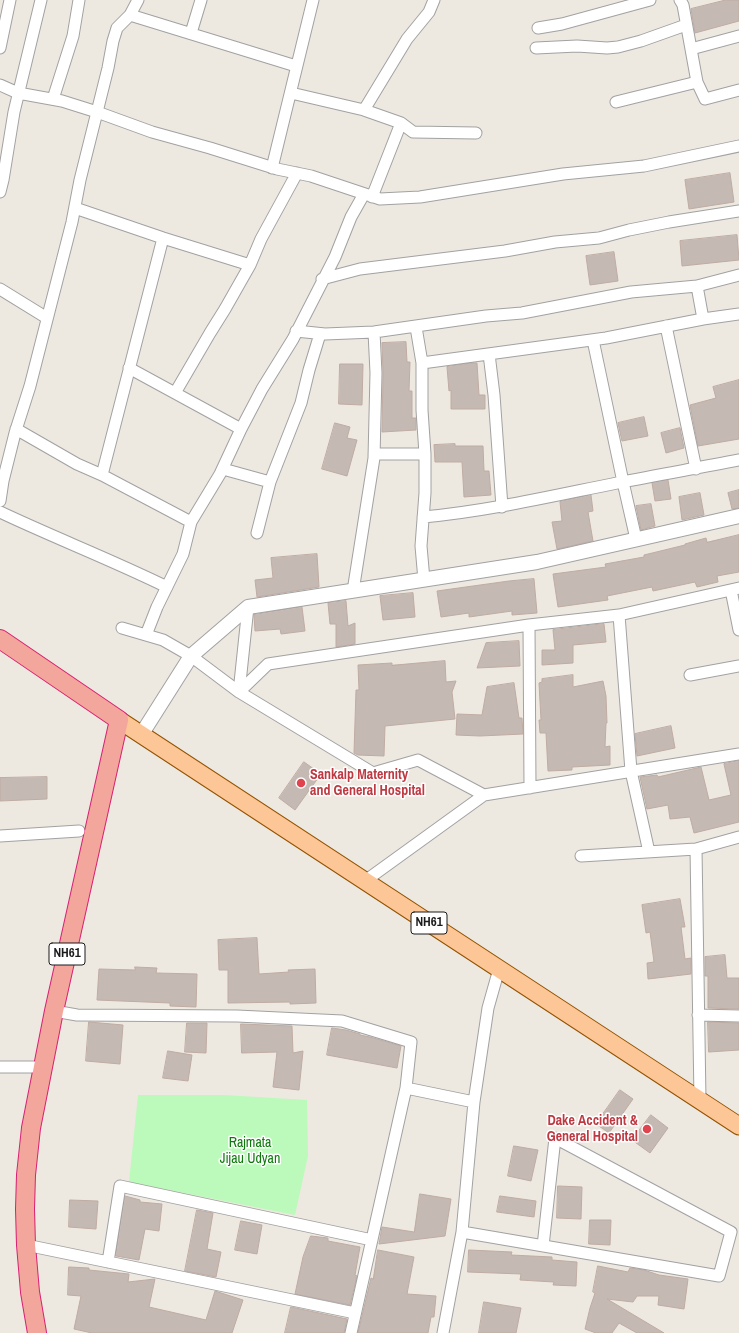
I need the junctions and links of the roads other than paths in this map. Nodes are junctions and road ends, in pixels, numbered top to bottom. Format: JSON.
{"nodes":[{"id":1,"x":10,"y":0,"type":"edge"},
{"id":2,"x":41,"y":0,"type":"edge"},
{"id":3,"x":80,"y":0,"type":"edge"},
{"id":4,"x":138,"y":0,"type":"edge"},
{"id":5,"x":201,"y":0,"type":"edge"},
{"id":6,"x":313,"y":0,"type":"edge"},
{"id":7,"x":434,"y":0,"type":"edge"},
{"id":8,"x":650,"y":0,"type":"edge"},
{"id":9,"x":680,"y":0,"type":"edge"},
{"id":10,"x":130,"y":15,"type":"junction"},
{"id":11,"x":686,"y":25,"type":"junction"},
{"id":12,"x":538,"y":28,"type":"dead end"},
{"id":13,"x":191,"y":34,"type":"junction"},
{"id":14,"x":739,"y":36,"type":"edge"},
{"id":15,"x":0,"y":48,"type":"edge"},
{"id":16,"x":536,"y":48,"type":"dead end"},
{"id":17,"x":691,"y":49,"type":"junction"},
{"id":18,"x":296,"y":66,"type":"junction"},
{"id":19,"x":697,"y":82,"type":"junction"},
{"id":20,"x":0,"y":85,"type":"edge"},
{"id":21,"x":739,"y":90,"type":"edge"},
{"id":22,"x":18,"y":93,"type":"junction"},
{"id":23,"x":290,"y":93,"type":"junction"},
{"id":24,"x":53,"y":99,"type":"junction"},
{"id":25,"x":616,"y":102,"type":"dead end"},
{"id":26,"x":364,"y":110,"type":"junction"},
{"id":27,"x":97,"y":112,"type":"junction"},
{"id":28,"x":401,"y":123,"type":"junction"},
{"id":29,"x":476,"y":133,"type":"dead end"},
{"id":30,"x":739,"y":146,"type":"edge"},
{"id":31,"x":3,"y":160,"type":"edge"},
{"id":32,"x":272,"y":168,"type":"junction"},
{"id":33,"x":297,"y":173,"type":"junction"},
{"id":34,"x":0,"y":192,"type":"edge"},
{"id":35,"x":368,"y":195,"type":"junction"},
{"id":36,"x":75,"y":208,"type":"junction"},
{"id":37,"x":739,"y":211,"type":"edge"},
{"id":38,"x":163,"y":238,"type":"junction"},
{"id":39,"x":250,"y":264,"type":"junction"},
{"id":40,"x":739,"y":275,"type":"edge"},
{"id":41,"x":322,"y":280,"type":"junction"},
{"id":42,"x":698,"y":286,"type":"junction"},
{"id":43,"x":0,"y":289,"type":"edge"},
{"id":44,"x":739,"y":314,"type":"edge"},
{"id":45,"x":47,"y":318,"type":"junction"},
{"id":46,"x":703,"y":319,"type":"junction"},
{"id":47,"x":666,"y":326,"type":"junction"},
{"id":48,"x":416,"y":327,"type":"junction"},
{"id":49,"x":296,"y":331,"type":"junction"},
{"id":50,"x":374,"y":332,"type":"junction"},
{"id":51,"x":320,"y":334,"type":"junction"},
{"id":52,"x":593,"y":340,"type":"junction"},
{"id":53,"x":488,"y":354,"type":"junction"},
{"id":54,"x":422,"y":363,"type":"junction"},
{"id":55,"x":129,"y":368,"type":"junction"},
{"id":56,"x":175,"y":393,"type":"junction"},
{"id":57,"x":16,"y":429,"type":"junction"},
{"id":58,"x":241,"y":429,"type":"junction"},
{"id":59,"x":374,"y":454,"type":"junction"},
{"id":60,"x":425,"y":454,"type":"junction"},
{"id":61,"x":739,"y":460,"type":"edge"},
{"id":62,"x":223,"y":469,"type":"junction"},
{"id":63,"x":696,"y":469,"type":"junction"},
{"id":64,"x":102,"y":475,"type":"junction"},
{"id":65,"x":270,"y":482,"type":"junction"},
{"id":66,"x":622,"y":482,"type":"junction"},
{"id":67,"x":0,"y":501,"type":"edge"},
{"id":68,"x":502,"y":507,"type":"junction"},
{"id":69,"x":0,"y":512,"type":"edge"},
{"id":70,"x":739,"y":516,"type":"edge"},
{"id":71,"x":423,"y":517,"type":"junction"},
{"id":72,"x":191,"y":522,"type":"junction"},
{"id":73,"x":257,"y":533,"type":"dead end"},
{"id":74,"x":636,"y":540,"type":"junction"},
{"id":75,"x":424,"y":580,"type":"junction"},
{"id":76,"x":167,"y":587,"type":"junction"},
{"id":77,"x":735,"y":589,"type":"edge"},
{"id":78,"x":353,"y":591,"type":"junction"},
{"id":79,"x":248,"y":607,"type":"junction"},
{"id":80,"x":619,"y":615,"type":"junction"},
{"id":81,"x":529,"y":625,"type":"junction"},
{"id":82,"x":122,"y":628,"type":"dead end"},
{"id":83,"x":739,"y":630,"type":"edge"},
{"id":84,"x":146,"y":635,"type":"junction"},
{"id":85,"x":0,"y":639,"type":"edge"},
{"id":86,"x":191,"y":656,"type":"junction"},
{"id":87,"x":739,"y":666,"type":"edge"},
{"id":88,"x":690,"y":675,"type":"dead end"},
{"id":89,"x":239,"y":692,"type":"junction"},
{"id":90,"x":119,"y":720,"type":"junction"},
{"id":91,"x":141,"y":735,"type":"junction"},
{"id":92,"x":739,"y":754,"type":"edge"},
{"id":93,"x":631,"y":771,"type":"junction"},
{"id":94,"x":530,"y":788,"type":"junction"},
{"id":95,"x":484,"y":795,"type":"junction"},
{"id":96,"x":79,"y":831,"type":"dead end"},
{"id":97,"x":0,"y":836,"type":"edge"},
{"id":98,"x":739,"y":837,"type":"edge"},
{"id":99,"x":696,"y":849,"type":"junction"},
{"id":100,"x":649,"y":852,"type":"junction"},
{"id":101,"x":581,"y":856,"type":"dead end"},
{"id":102,"x":365,"y":881,"type":"junction"},
{"id":103,"x":499,"y":969,"type":"junction"},
{"id":104,"x":54,"y":1011,"type":"junction"},
{"id":105,"x":698,"y":1015,"type":"junction"},
{"id":106,"x":739,"y":1016,"type":"edge"},
{"id":107,"x":0,"y":1067,"type":"edge"},
{"id":108,"x":43,"y":1067,"type":"junction"},
{"id":109,"x":406,"y":1088,"type":"junction"},
{"id":110,"x":700,"y":1100,"type":"junction"},
{"id":111,"x":474,"y":1102,"type":"junction"},
{"id":112,"x":739,"y":1126,"type":"edge"},
{"id":113,"x":462,"y":1232,"type":"junction"},
{"id":114,"x":735,"y":1235,"type":"edge"},
{"id":115,"x":372,"y":1240,"type":"junction"},
{"id":116,"x":26,"y":1245,"type":"junction"},
{"id":117,"x":543,"y":1246,"type":"junction"},
{"id":118,"x":108,"y":1262,"type":"junction"},
{"id":119,"x":355,"y":1314,"type":"junction"},
{"id":120,"x":38,"y":1333,"type":"edge"},
{"id":121,"x":351,"y":1333,"type":"edge"},
{"id":122,"x":443,"y":1333,"type":"edge"}],
"edges":[{"from":1,"to":15,"type":"street"},
{"from":2,"to":22,"type":"street"},
{"from":3,"to":24,"type":"street"},
{"from":4,"to":10,"type":"street"},
{"from":5,"to":13,"type":"street"},
{"from":6,"to":18,"type":"street"},
{"from":7,"to":26,"type":"street"},
{"from":8,"to":12,"type":"street"},
{"from":9,"to":11,"type":"street"},
{"from":10,"to":13,"type":"street"},
{"from":10,"to":27,"type":"street"},
{"from":11,"to":16,"type":"street"},
{"from":11,"to":17,"type":"street"},
{"from":13,"to":18,"type":"street"},
{"from":14,"to":17,"type":"street"},
{"from":17,"to":19,"type":"street"},
{"from":18,"to":23,"type":"street"},
{"from":19,"to":21,"type":"street"},
{"from":19,"to":25,"type":"street"},
{"from":20,"to":22,"type":"street"},
{"from":22,"to":24,"type":"street"},
{"from":22,"to":31,"type":"street"},
{"from":23,"to":26,"type":"street"},
{"from":23,"to":32,"type":"street"},
{"from":24,"to":27,"type":"street"},
{"from":26,"to":28,"type":"street"},
{"from":27,"to":32,"type":"street"},
{"from":27,"to":36,"type":"street"},
{"from":28,"to":29,"type":"street"},
{"from":28,"to":35,"type":"street"},
{"from":30,"to":35,"type":"street"},
{"from":31,"to":34,"type":"street"},
{"from":32,"to":33,"type":"street"},
{"from":33,"to":35,"type":"street"},
{"from":33,"to":39,"type":"street"},
{"from":35,"to":41,"type":"street"},
{"from":36,"to":38,"type":"street"},
{"from":36,"to":45,"type":"street"},
{"from":37,"to":41,"type":"street"},
{"from":38,"to":39,"type":"street"},
{"from":38,"to":55,"type":"street"},
{"from":39,"to":56,"type":"street"},
{"from":40,"to":42,"type":"street"},
{"from":41,"to":49,"type":"street"},
{"from":42,"to":46,"type":"street"},
{"from":42,"to":48,"type":"street"},
{"from":43,"to":45,"type":"street"},
{"from":44,"to":46,"type":"street"},
{"from":45,"to":57,"type":"street"},
{"from":46,"to":47,"type":"street"},
{"from":47,"to":52,"type":"street"},
{"from":47,"to":63,"type":"street"},
{"from":48,"to":50,"type":"street"},
{"from":48,"to":54,"type":"street"},
{"from":49,"to":51,"type":"street"},
{"from":49,"to":58,"type":"street"},
{"from":50,"to":51,"type":"street"},
{"from":50,"to":59,"type":"street"},
{"from":51,"to":65,"type":"street"},
{"from":52,"to":53,"type":"street"},
{"from":52,"to":66,"type":"street"},
{"from":53,"to":54,"type":"street"},
{"from":53,"to":68,"type":"street"},
{"from":54,"to":60,"type":"street"},
{"from":55,"to":56,"type":"street"},
{"from":55,"to":64,"type":"street"},
{"from":56,"to":58,"type":"street"},
{"from":57,"to":64,"type":"street"},
{"from":57,"to":67,"type":"street"},
{"from":58,"to":62,"type":"street"},
{"from":59,"to":60,"type":"street"},
{"from":59,"to":78,"type":"street"},
{"from":60,"to":71,"type":"street"},
{"from":61,"to":63,"type":"street"},
{"from":62,"to":65,"type":"street"},
{"from":62,"to":72,"type":"street"},
{"from":63,"to":66,"type":"street"},
{"from":64,"to":72,"type":"street"},
{"from":65,"to":73,"type":"street"},
{"from":66,"to":68,"type":"street"},
{"from":66,"to":74,"type":"street"},
{"from":68,"to":71,"type":"street"},
{"from":69,"to":76,"type":"street"},
{"from":70,"to":74,"type":"street"},
{"from":71,"to":75,"type":"street"},
{"from":72,"to":76,"type":"street"},
{"from":74,"to":75,"type":"street"},
{"from":75,"to":78,"type":"street"},
{"from":76,"to":84,"type":"street"},
{"from":77,"to":80,"type":"street"},
{"from":77,"to":83,"type":"street"},
{"from":78,"to":79,"type":"street"},
{"from":79,"to":86,"type":"street"},
{"from":79,"to":89,"type":"street"},
{"from":80,"to":81,"type":"street"},
{"from":80,"to":93,"type":"street"},
{"from":81,"to":89,"type":"street"},
{"from":81,"to":94,"type":"street"},
{"from":82,"to":84,"type":"street"},
{"from":84,"to":86,"type":"street"},
{"from":85,"to":90,"type":"highway","number":"NH61"},
{"from":86,"to":89,"type":"street"},
{"from":86,"to":91,"type":"street"},
{"from":87,"to":88,"type":"street"},
{"from":89,"to":95,"type":"street"},
{"from":90,"to":91,"type":"main road","number":"NH61"},
{"from":90,"to":104,"type":"highway","number":"NH61"},
{"from":91,"to":102,"type":"main road","number":"NH61"},
{"from":92,"to":93,"type":"street"},
{"from":93,"to":94,"type":"street"},
{"from":93,"to":100,"type":"street"},
{"from":94,"to":95,"type":"street"},
{"from":95,"to":102,"type":"street"},
{"from":96,"to":97,"type":"street"},
{"from":98,"to":99,"type":"street"},
{"from":99,"to":100,"type":"street"},
{"from":99,"to":105,"type":"street"},
{"from":100,"to":101,"type":"street"},
{"from":102,"to":103,"type":"main road","number":"NH61"},
{"from":103,"to":110,"type":"main road","number":"NH61"},
{"from":103,"to":111,"type":"street"},
{"from":104,"to":108,"type":"highway","number":"NH61"},
{"from":104,"to":109,"type":"street"},
{"from":105,"to":106,"type":"street"},
{"from":105,"to":110,"type":"street"},
{"from":107,"to":108,"type":"street"},
{"from":108,"to":116,"type":"highway","number":"NH61"},
{"from":109,"to":111,"type":"street"},
{"from":109,"to":115,"type":"street"},
{"from":110,"to":112,"type":"main road","number":"NH61"},
{"from":111,"to":113,"type":"street"},
{"from":113,"to":117,"type":"street"},
{"from":113,"to":122,"type":"street"},
{"from":114,"to":117,"type":"street"},
{"from":114,"to":117,"type":"street"},
{"from":115,"to":118,"type":"street"},
{"from":115,"to":119,"type":"street"},
{"from":116,"to":118,"type":"street"},
{"from":116,"to":120,"type":"highway","number":"NH61"},
{"from":118,"to":119,"type":"street"},
{"from":119,"to":121,"type":"street"}]}
